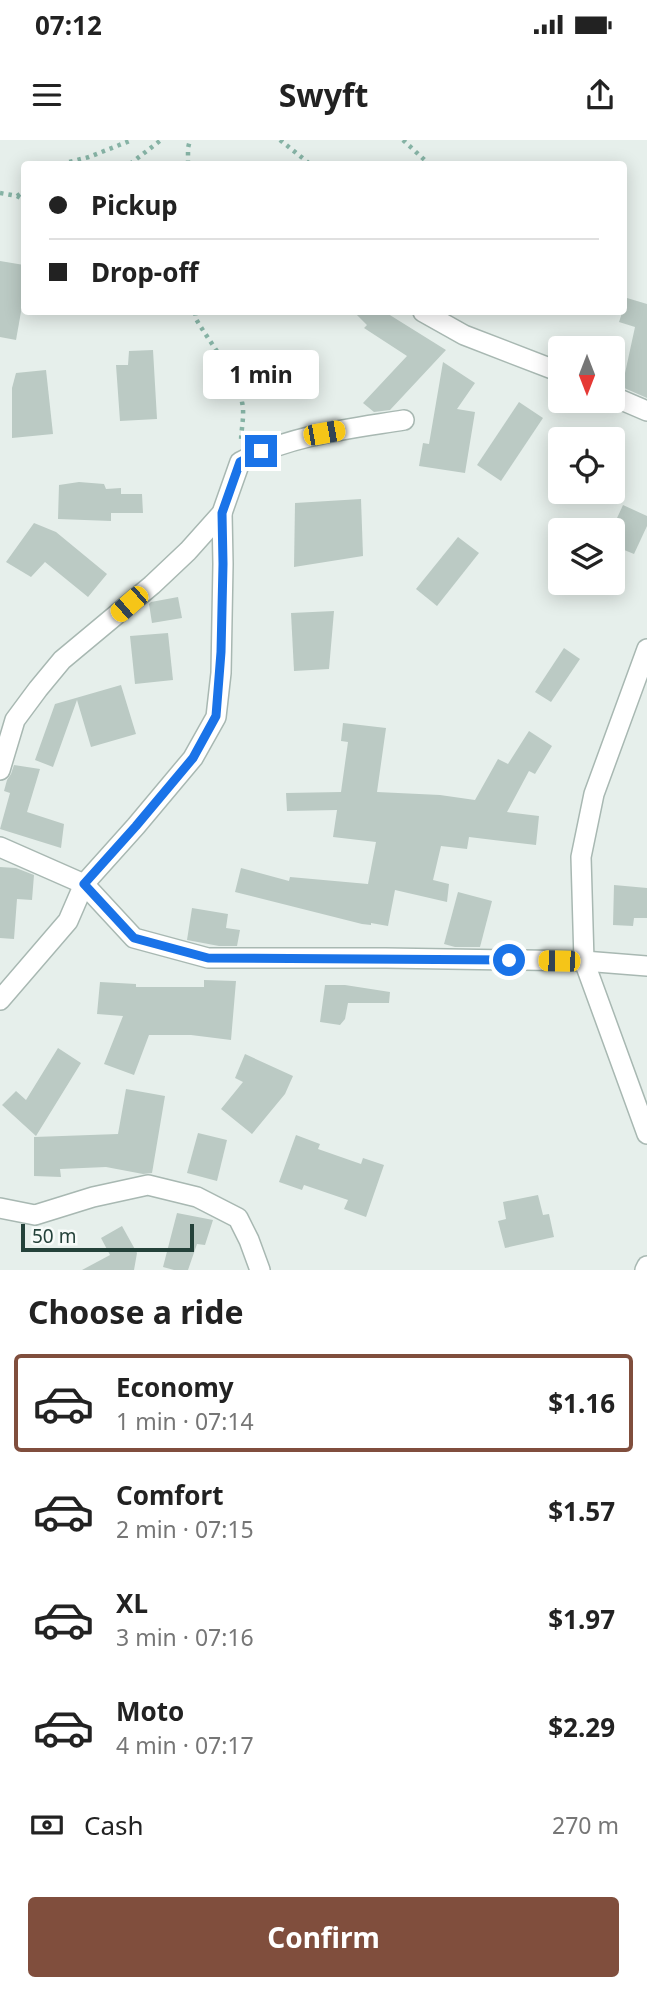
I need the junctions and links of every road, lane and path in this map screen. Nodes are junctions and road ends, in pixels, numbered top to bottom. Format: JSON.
{"nodes":[{"id":1,"x":132,"y":140,"type":"edge"},
{"id":2,"x":161,"y":140,"type":"edge"},
{"id":3,"x":190,"y":140,"type":"edge"},
{"id":4,"x":280,"y":140,"type":"edge"},
{"id":5,"x":403,"y":140,"type":"edge"},
{"id":6,"x":73,"y":161,"type":"edge"},
{"id":7,"x":134,"y":161,"type":"edge"},
{"id":8,"x":188,"y":161,"type":"edge"},
{"id":9,"x":306,"y":161,"type":"edge"},
{"id":10,"x":426,"y":161,"type":"edge"},
{"id":11,"x":0,"y":192,"type":"edge"},
{"id":12,"x":21,"y":194,"type":"edge"},
{"id":13,"x":18,"y":196,"type":"junction"},
{"id":14,"x":21,"y":197,"type":"edge"},
{"id":15,"x":196,"y":315,"type":"edge"},
{"id":16,"x":428,"y":315,"type":"edge"},
{"id":17,"x":548,"y":367,"type":"edge"},
{"id":18,"x":625,"y":402,"type":"edge"},
{"id":19,"x":647,"y":411,"type":"edge"},
{"id":20,"x":404,"y":420,"type":"dead end"},
{"id":21,"x":240,"y":462,"type":"junction"},
{"id":22,"x":222,"y":513,"type":"junction"},
{"id":23,"x":647,"y":649,"type":"edge"},
{"id":24,"x":0,"y":770,"type":"edge"},
{"id":25,"x":0,"y":848,"type":"edge"},
{"id":26,"x":84,"y":884,"type":"junction"},
{"id":27,"x":584,"y":961,"type":"junction"},
{"id":28,"x":647,"y":966,"type":"edge"},
{"id":29,"x":0,"y":1000,"type":"edge"},
{"id":30,"x":647,"y":1134,"type":"edge"},
{"id":31,"x":0,"y":1208,"type":"edge"},
{"id":32,"x":260,"y":1270,"type":"edge"}],
"edges":[{"from":1,"to":6,"type":"path"},
{"from":2,"to":7,"type":"path"},
{"from":3,"to":8,"type":"path"},
{"from":4,"to":9,"type":"path"},
{"from":5,"to":10,"type":"path"},
{"from":11,"to":13,"type":"path"},
{"from":12,"to":13,"type":"path"},
{"from":13,"to":14,"type":"path"},
{"from":15,"to":21,"type":"path"},
{"from":16,"to":17,"type":"street"},
{"from":18,"to":19,"type":"street"},
{"from":20,"to":21,"type":"street"},
{"from":21,"to":22,"type":"street"},
{"from":22,"to":24,"type":"street"},
{"from":22,"to":26,"type":"street"},
{"from":23,"to":27,"type":"street"},
{"from":25,"to":26,"type":"street"},
{"from":26,"to":27,"type":"street"},
{"from":26,"to":29,"type":"street"},
{"from":27,"to":28,"type":"street"},
{"from":27,"to":30,"type":"street"},
{"from":31,"to":32,"type":"street"}]}
